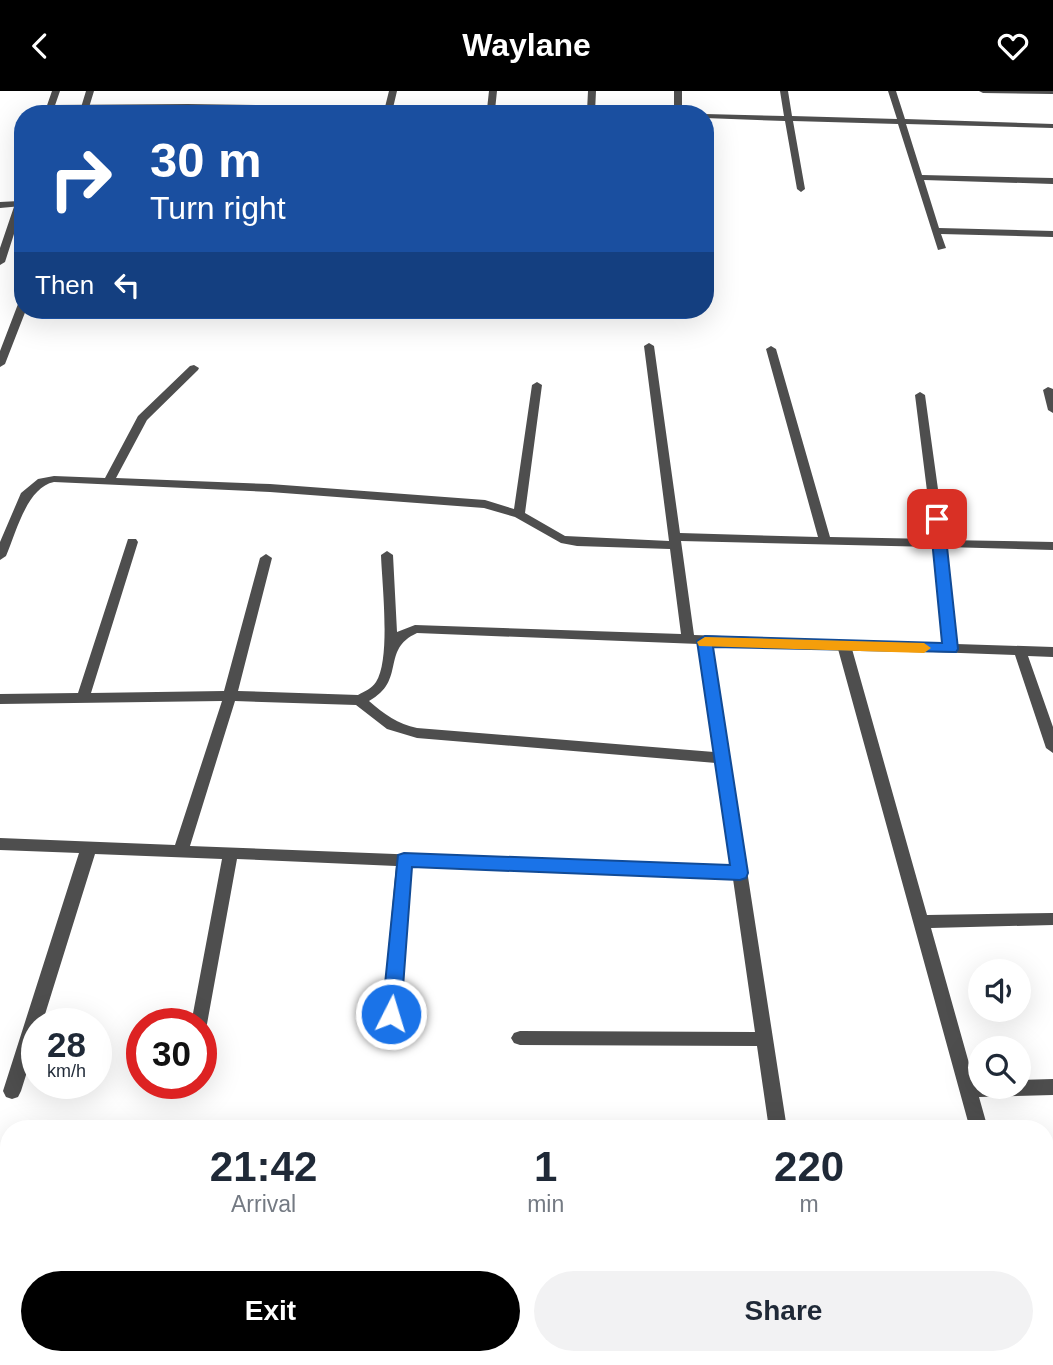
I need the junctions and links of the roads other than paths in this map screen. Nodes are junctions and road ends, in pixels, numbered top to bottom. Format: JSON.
{"nodes":[{"id":1,"x":784,"y":91,"type":"edge"},
{"id":2,"x":892,"y":91,"type":"edge"},
{"id":3,"x":983,"y":91,"type":"edge"},
{"id":4,"x":1053,"y":92,"type":"edge"},
{"id":5,"x":150,"y":105,"type":"edge"},
{"id":6,"x":321,"y":105,"type":"edge"},
{"id":7,"x":714,"y":116,"type":"edge"},
{"id":8,"x":788,"y":118,"type":"junction"},
{"id":9,"x":902,"y":122,"type":"junction"},
{"id":10,"x":1053,"y":126,"type":"edge"},
{"id":11,"x":919,"y":177,"type":"junction"},
{"id":12,"x":1053,"y":181,"type":"edge"},
{"id":13,"x":801,"y":189,"type":"dead end"},
{"id":14,"x":14,"y":219,"type":"edge"},
{"id":15,"x":935,"y":231,"type":"junction"},
{"id":16,"x":1053,"y":234,"type":"edge"},
{"id":17,"x":941,"y":248,"type":"dead end"},
{"id":18,"x":0,"y":262,"type":"edge"},
{"id":19,"x":17,"y":319,"type":"edge"},
{"id":20,"x":649,"y":346,"type":"dead end"},
{"id":21,"x":771,"y":349,"type":"dead end"},
{"id":22,"x":0,"y":363,"type":"edge"},
{"id":23,"x":194,"y":368,"type":"dead end"},
{"id":24,"x":537,"y":385,"type":"dead end"},
{"id":25,"x":1048,"y":390,"type":"dead end"},
{"id":26,"x":920,"y":395,"type":"dead end"},
{"id":27,"x":1053,"y":410,"type":"edge"},
{"id":28,"x":109,"y":481,"type":"junction"},
{"id":29,"x":519,"y":513,"type":"junction"},
{"id":30,"x":675,"y":541,"type":"junction"},
{"id":31,"x":825,"y":541,"type":"junction"},
{"id":32,"x":132,"y":542,"type":"dead end"},
{"id":33,"x":940,"y":544,"type":"junction"},
{"id":34,"x":1053,"y":547,"type":"edge"},
{"id":35,"x":387,"y":555,"type":"dead end"},
{"id":36,"x":0,"y":556,"type":"edge"},
{"id":37,"x":266,"y":558,"type":"dead end"},
{"id":38,"x":688,"y":641,"type":"junction"},
{"id":39,"x":705,"y":641,"type":"junction"},
{"id":40,"x":391,"y":643,"type":"junction"},
{"id":41,"x":844,"y":645,"type":"junction"},
{"id":42,"x":950,"y":649,"type":"junction"},
{"id":43,"x":1020,"y":650,"type":"junction"},
{"id":44,"x":1053,"y":652,"type":"edge"},
{"id":45,"x":230,"y":696,"type":"junction"},
{"id":46,"x":83,"y":698,"type":"junction"},
{"id":47,"x":0,"y":699,"type":"edge"},
{"id":48,"x":360,"y":700,"type":"junction"},
{"id":49,"x":1053,"y":748,"type":"edge"},
{"id":50,"x":723,"y":758,"type":"junction"},
{"id":51,"x":0,"y":844,"type":"edge"},
{"id":52,"x":89,"y":847,"type":"junction"},
{"id":53,"x":181,"y":851,"type":"junction"},
{"id":54,"x":231,"y":853,"type":"junction"},
{"id":55,"x":404,"y":859,"type":"junction"},
{"id":56,"x":740,"y":873,"type":"junction"},
{"id":57,"x":1053,"y":919,"type":"edge"},
{"id":58,"x":921,"y":922,"type":"junction"},
{"id":59,"x":202,"y":1008,"type":"edge"},
{"id":60,"x":520,"y":1038,"type":"dead end"},
{"id":61,"x":389,"y":1039,"type":"dead end"},
{"id":62,"x":765,"y":1039,"type":"junction"},
{"id":63,"x":1053,"y":1087,"type":"edge"},
{"id":64,"x":1031,"y":1088,"type":"edge"},
{"id":65,"x":968,"y":1089,"type":"edge"},
{"id":66,"x":12,"y":1091,"type":"dead end"},
{"id":67,"x":971,"y":1099,"type":"edge"},
{"id":68,"x":777,"y":1120,"type":"edge"},
{"id":69,"x":977,"y":1120,"type":"edge"}],
"edges":[{"from":1,"to":8,"type":"street"},
{"from":2,"to":9,"type":"street"},
{"from":3,"to":4,"type":"street"},
{"from":5,"to":6,"type":"street"},
{"from":7,"to":8,"type":"street"},
{"from":8,"to":9,"type":"street"},
{"from":8,"to":13,"type":"street"},
{"from":9,"to":10,"type":"street"},
{"from":9,"to":11,"type":"street"},
{"from":11,"to":12,"type":"street"},
{"from":11,"to":15,"type":"street"},
{"from":14,"to":18,"type":"street"},
{"from":15,"to":16,"type":"street"},
{"from":15,"to":17,"type":"street"},
{"from":19,"to":22,"type":"street"},
{"from":20,"to":30,"type":"street"},
{"from":21,"to":31,"type":"street"},
{"from":23,"to":28,"type":"street"},
{"from":24,"to":29,"type":"street"},
{"from":25,"to":27,"type":"street"},
{"from":26,"to":33,"type":"street"},
{"from":28,"to":29,"type":"street"},
{"from":28,"to":36,"type":"street"},
{"from":29,"to":30,"type":"street"},
{"from":30,"to":31,"type":"street"},
{"from":30,"to":38,"type":"street"},
{"from":31,"to":33,"type":"street"},
{"from":32,"to":46,"type":"street"},
{"from":33,"to":34,"type":"street"},
{"from":33,"to":42,"type":"street"},
{"from":35,"to":40,"type":"street"},
{"from":37,"to":45,"type":"street"},
{"from":38,"to":39,"type":"street"},
{"from":38,"to":40,"type":"street"},
{"from":39,"to":41,"type":"street"},
{"from":39,"to":50,"type":"street"},
{"from":40,"to":48,"type":"street"},
{"from":41,"to":42,"type":"street"},
{"from":41,"to":58,"type":"street"},
{"from":42,"to":43,"type":"street"},
{"from":43,"to":44,"type":"street"},
{"from":43,"to":49,"type":"street"},
{"from":45,"to":46,"type":"street"},
{"from":45,"to":48,"type":"street"},
{"from":45,"to":53,"type":"street"},
{"from":46,"to":47,"type":"street"},
{"from":48,"to":50,"type":"street"},
{"from":50,"to":56,"type":"street"},
{"from":51,"to":52,"type":"street"},
{"from":52,"to":53,"type":"street"},
{"from":52,"to":66,"type":"street"},
{"from":53,"to":54,"type":"street"},
{"from":54,"to":55,"type":"street"},
{"from":54,"to":59,"type":"street"},
{"from":55,"to":56,"type":"street"},
{"from":55,"to":61,"type":"street"},
{"from":56,"to":62,"type":"street"},
{"from":57,"to":58,"type":"street"},
{"from":58,"to":65,"type":"street"},
{"from":60,"to":62,"type":"street"},
{"from":62,"to":68,"type":"street"},
{"from":63,"to":64,"type":"street"},
{"from":67,"to":69,"type":"street"}]}
